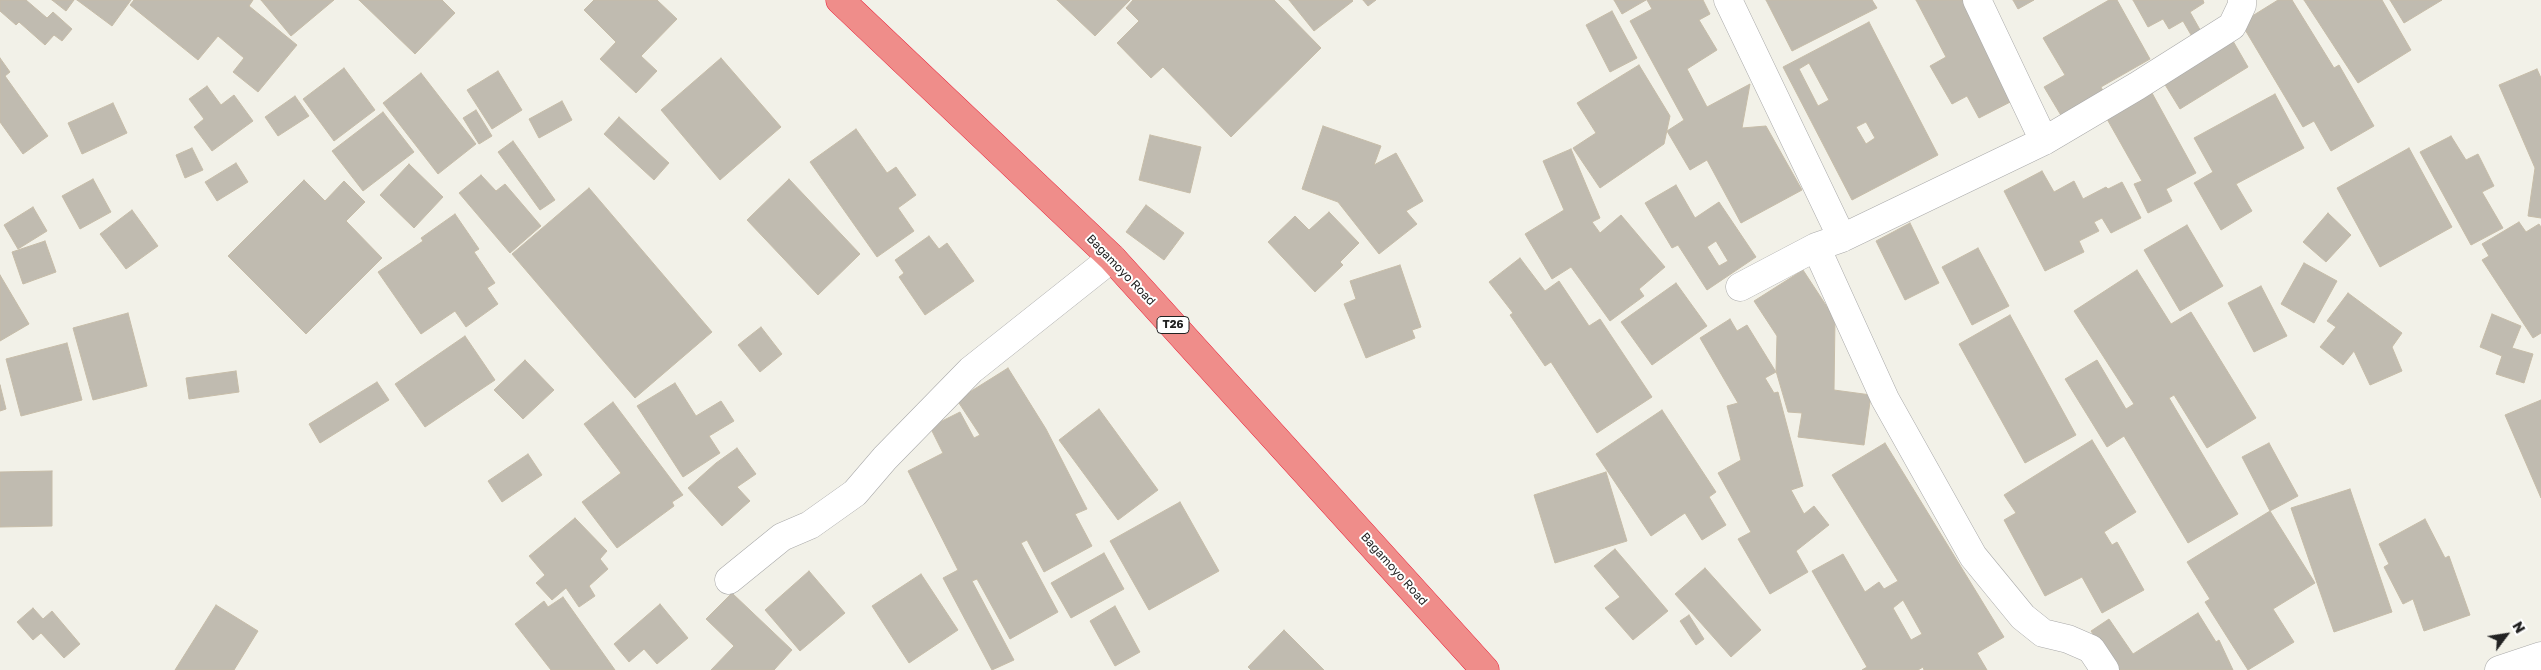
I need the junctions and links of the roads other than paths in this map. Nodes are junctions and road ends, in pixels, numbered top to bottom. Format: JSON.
{"nodes":[{"id":1,"x":840,"y":0,"type":"edge"},
{"id":2,"x":1728,"y":0,"type":"edge"},
{"id":3,"x":1977,"y":0,"type":"edge"},
{"id":4,"x":2242,"y":0,"type":"edge"},
{"id":5,"x":2044,"y":141,"type":"junction"},
{"id":6,"x":1842,"y":238,"type":"junction"},
{"id":7,"x":1816,"y":247,"type":"junction"},
{"id":8,"x":1112,"y":258,"type":"junction"},
{"id":9,"x":1740,"y":287,"type":"dead end"},
{"id":10,"x":729,"y":580,"type":"dead end"},
{"id":11,"x":2541,"y":656,"type":"edge"},
{"id":12,"x":1485,"y":670,"type":"edge"},
{"id":13,"x":2104,"y":670,"type":"edge"},
{"id":14,"x":2500,"y":670,"type":"edge"}],
"edges":[{"from":1,"to":8,"type":"highway","name":"Bagamoyo Road","number":"T26"},
{"from":2,"to":6,"type":"street"},
{"from":3,"to":5,"type":"street"},
{"from":4,"to":5,"type":"street"},
{"from":5,"to":6,"type":"street"},
{"from":6,"to":7,"type":"street"},
{"from":7,"to":9,"type":"street"},
{"from":7,"to":13,"type":"street"},
{"from":8,"to":10,"type":"street"},
{"from":8,"to":12,"type":"highway","name":"Bagamoyo Road","number":"T26"},
{"from":11,"to":14,"type":"street"}]}
